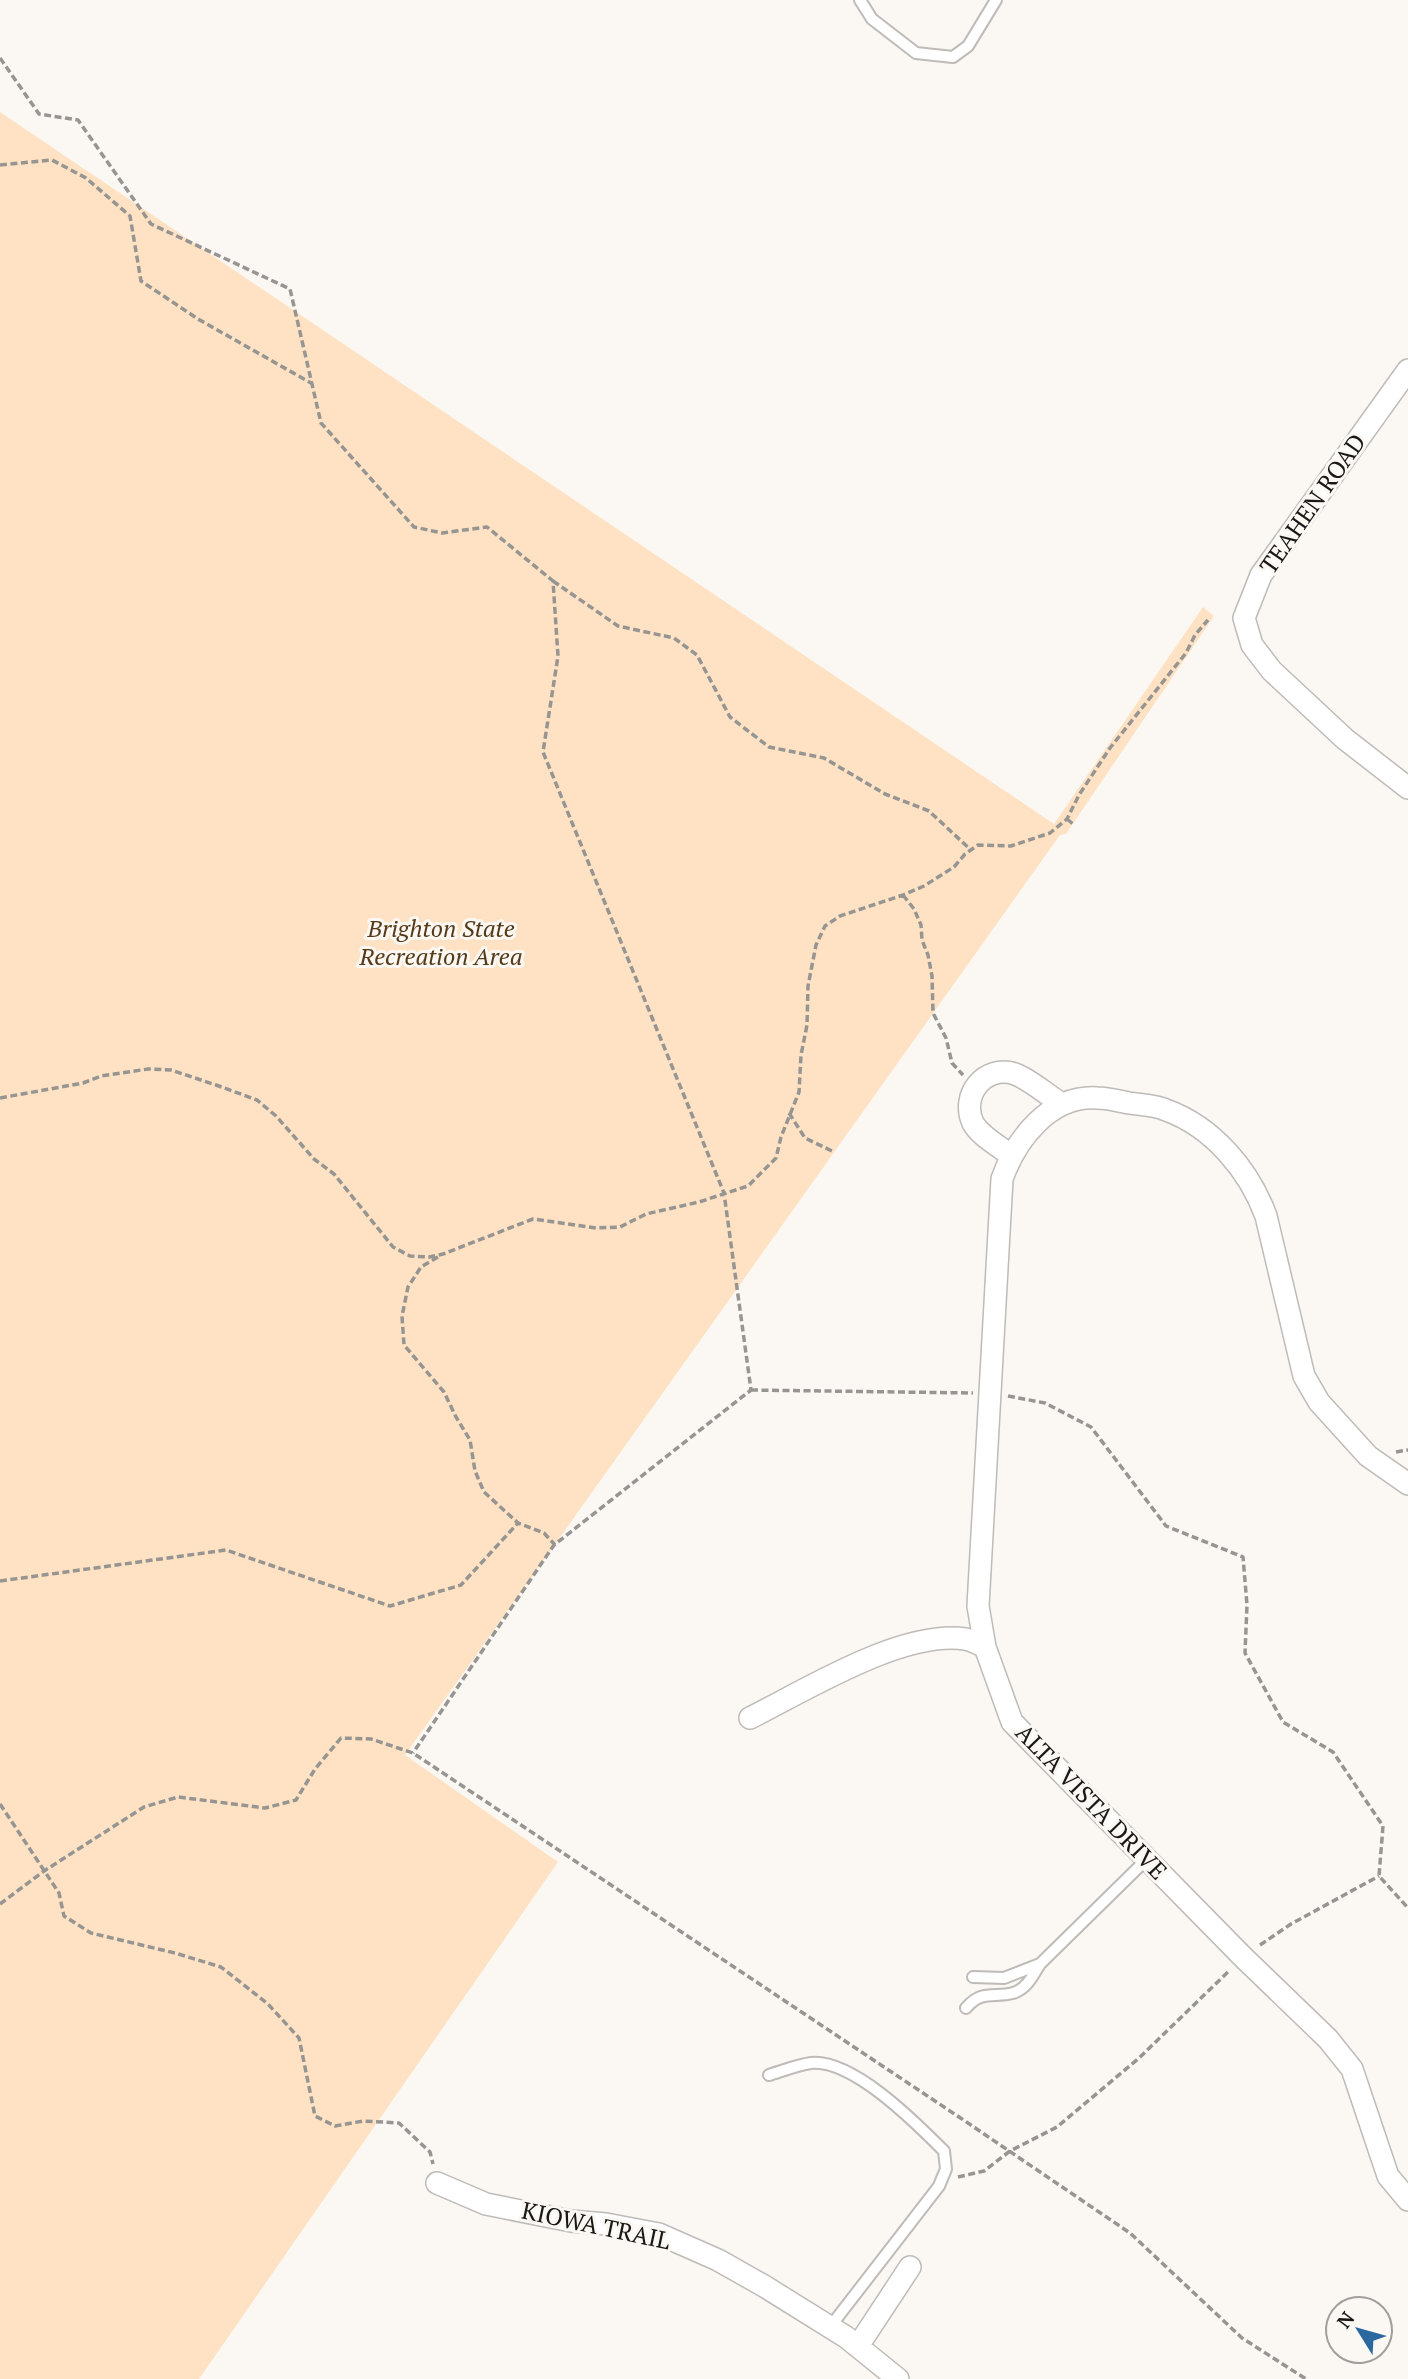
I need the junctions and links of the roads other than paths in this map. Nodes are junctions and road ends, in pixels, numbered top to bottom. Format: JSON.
{"nodes":[{"id":1,"x":860,"y":0,"type":"edge"},
{"id":2,"x":996,"y":0,"type":"edge"},
{"id":3,"x":1408,"y":370,"type":"edge"},
{"id":4,"x":1408,"y":788,"type":"edge"},
{"id":5,"x":1062,"y":1104,"type":"junction"},
{"id":6,"x":1010,"y":1156,"type":"junction"},
{"id":7,"x":1408,"y":1484,"type":"edge"},
{"id":8,"x":985,"y":1647,"type":"junction"},
{"id":9,"x":750,"y":1718,"type":"dead end"},
{"id":10,"x":1147,"y":1860,"type":"junction"},
{"id":11,"x":1040,"y":1964,"type":"junction"},
{"id":12,"x":973,"y":1977,"type":"dead end"},
{"id":13,"x":966,"y":2008,"type":"dead end"},
{"id":14,"x":769,"y":2075,"type":"dead end"},
{"id":15,"x":437,"y":2183,"type":"road end"},
{"id":16,"x":1408,"y":2200,"type":"edge"},
{"id":17,"x":911,"y":2267,"type":"dead end"},
{"id":18,"x":830,"y":2327,"type":"junction"},
{"id":19,"x":858,"y":2346,"type":"junction"},
{"id":20,"x":898,"y":2379,"type":"edge"}],
"edges":[{"from":1,"to":2,"type":"lane"},
{"from":3,"to":4,"type":"street","name":"TEAHEN ROAD"},
{"from":5,"to":6,"type":"street","name":"ALTA VISTA DRIVE"},
{"from":5,"to":6,"type":"street"},
{"from":5,"to":7,"type":"street","name":"ALTA VISTA DRIVE"},
{"from":6,"to":8,"type":"street","name":"ALTA VISTA DRIVE"},
{"from":8,"to":9,"type":"street"},
{"from":8,"to":10,"type":"street","name":"ALTA VISTA DRIVE"},
{"from":10,"to":11,"type":"lane"},
{"from":10,"to":16,"type":"street","name":"ALTA VISTA DRIVE"},
{"from":11,"to":12,"type":"lane"},
{"from":11,"to":13,"type":"lane"},
{"from":14,"to":18,"type":"lane"},
{"from":15,"to":18,"type":"street","name":"KIOWA TRAIL"},
{"from":17,"to":19,"type":"street"},
{"from":18,"to":19,"type":"street","name":"KIOWA TRAIL"},
{"from":19,"to":20,"type":"street","name":"KIOWA TRAIL"}]}
